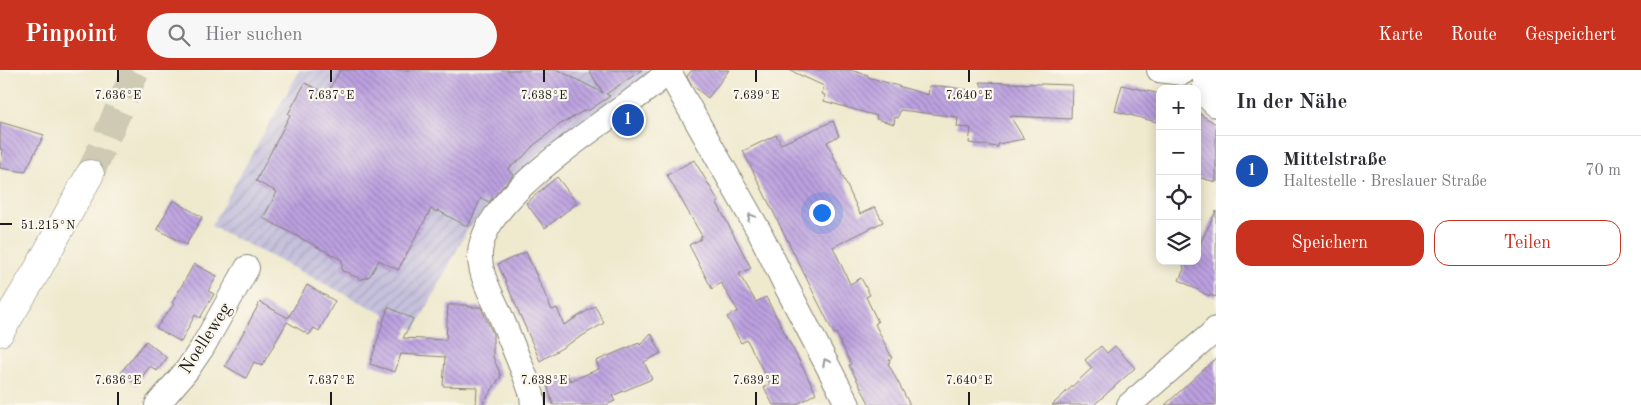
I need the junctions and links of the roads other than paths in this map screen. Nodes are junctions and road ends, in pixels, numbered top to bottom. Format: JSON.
{"nodes":[{"id":1,"x":1159,"y":70,"type":"edge"},
{"id":2,"x":1186,"y":70,"type":"edge"},
{"id":3,"x":1205,"y":70,"type":"edge"},
{"id":4,"x":670,"y":71,"type":"edge"},
{"id":5,"x":1216,"y":105,"type":"edge"},
{"id":6,"x":90,"y":174,"type":"tunnel mouth"},
{"id":7,"x":247,"y":268,"type":"dead end"},
{"id":8,"x":1216,"y":329,"type":"edge"},
{"id":9,"x":0,"y":332,"type":"edge"},
{"id":10,"x":157,"y":405,"type":"edge"},
{"id":11,"x":532,"y":405,"type":"edge"},
{"id":12,"x":848,"y":405,"type":"edge"},
{"id":13,"x":1129,"y":405,"type":"edge"}],
"edges":[{"from":1,"to":2,"type":"street"},
{"from":3,"to":5,"type":"street"},
{"from":4,"to":11,"type":"street"},
{"from":12,"to":4,"type":"street","one_way":true},
{"from":6,"to":9,"type":"street"},
{"from":7,"to":10,"type":"street","name":"Noelleweg"},
{"from":8,"to":13,"type":"street"}]}
